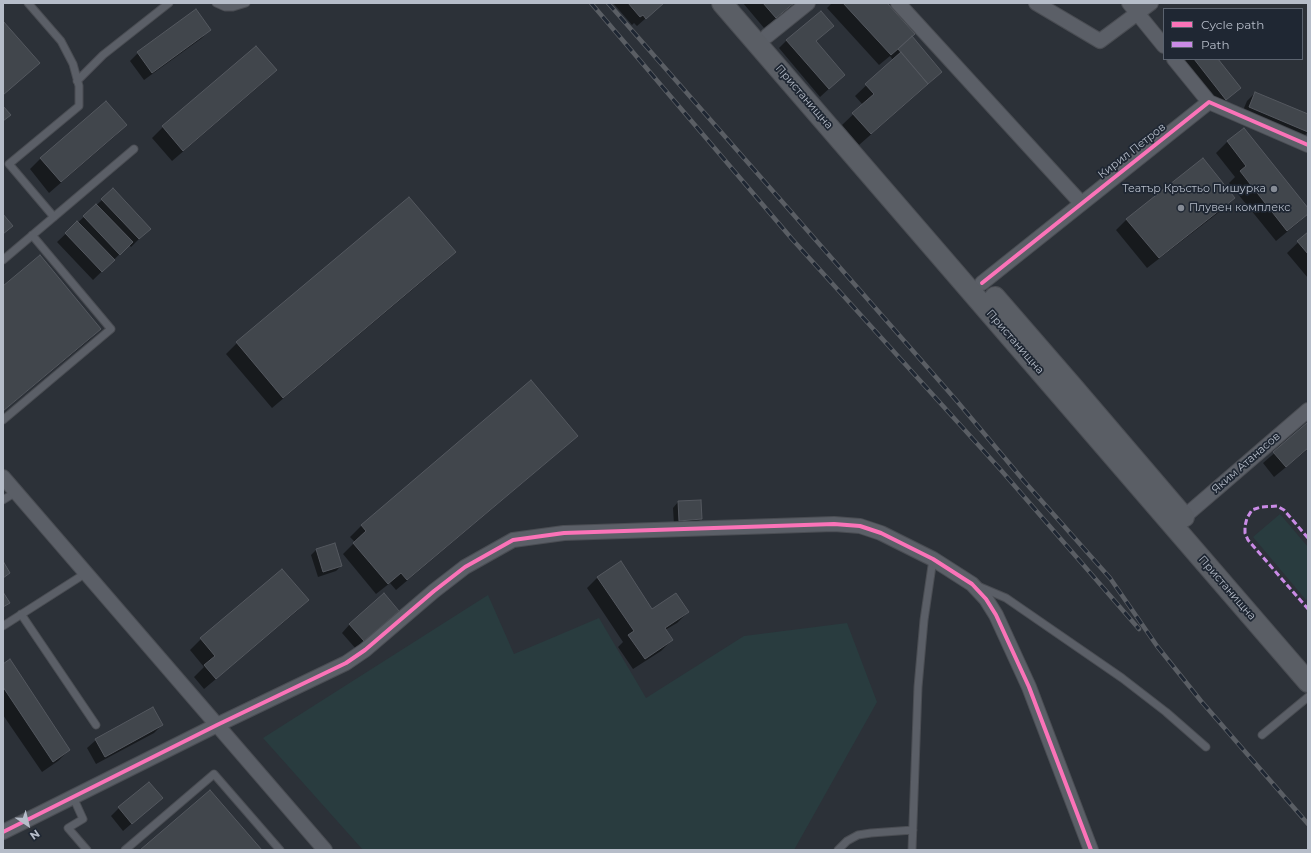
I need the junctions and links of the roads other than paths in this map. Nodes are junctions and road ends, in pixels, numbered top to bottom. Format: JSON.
{"nodes":[{"id":1,"x":28,"y":3,"type":"edge"},
{"id":2,"x":169,"y":3,"type":"edge"},
{"id":3,"x":216,"y":3,"type":"edge"},
{"id":4,"x":246,"y":3,"type":"edge"},
{"id":5,"x":722,"y":3,"type":"edge"},
{"id":6,"x":740,"y":3,"type":"edge"},
{"id":7,"x":808,"y":3,"type":"edge"},
{"id":8,"x":898,"y":3,"type":"edge"},
{"id":9,"x":1036,"y":3,"type":"edge"},
{"id":10,"x":1151,"y":3,"type":"edge"},
{"id":11,"x":1133,"y":8,"type":"edge"},
{"id":12,"x":767,"y":36,"type":"junction"},
{"id":13,"x":1163,"y":45,"type":"edge"},
{"id":14,"x":1175,"y":60,"type":"edge"},
{"id":15,"x":77,"y":81,"type":"junction"},
{"id":16,"x":1209,"y":102,"type":"junction"},
{"id":17,"x":1308,"y":145,"type":"edge"},
{"id":18,"x":134,"y":149,"type":"dead end"},
{"id":19,"x":1081,"y":203,"type":"junction"},
{"id":20,"x":54,"y":217,"type":"junction"},
{"id":21,"x":32,"y":235,"type":"junction"},
{"id":22,"x":3,"y":260,"type":"edge"},
{"id":23,"x":982,"y":283,"type":"junction"},
{"id":24,"x":1308,"y":410,"type":"edge"},
{"id":25,"x":3,"y":420,"type":"edge"},
{"id":26,"x":3,"y":476,"type":"edge"},
{"id":27,"x":16,"y":492,"type":"junction"},
{"id":28,"x":3,"y":500,"type":"edge"},
{"id":29,"x":1184,"y":517,"type":"junction"},
{"id":30,"x":933,"y":559,"type":"junction"},
{"id":31,"x":86,"y":573,"type":"junction"},
{"id":32,"x":972,"y":584,"type":"junction"},
{"id":33,"x":21,"y":614,"type":"junction"},
{"id":34,"x":3,"y":626,"type":"edge"},
{"id":35,"x":1308,"y":661,"type":"edge"},
{"id":36,"x":1308,"y":682,"type":"edge"},
{"id":37,"x":1308,"y":697,"type":"edge"},
{"id":38,"x":217,"y":725,"type":"junction"},
{"id":39,"x":96,"y":726,"type":"dead end"},
{"id":40,"x":1262,"y":735,"type":"dead end"},
{"id":41,"x":1206,"y":747,"type":"dead end"},
{"id":42,"x":73,"y":797,"type":"junction"},
{"id":43,"x":913,"y":830,"type":"junction"},
{"id":44,"x":3,"y":832,"type":"edge"},
{"id":45,"x":87,"y":850,"type":"edge"},
{"id":46,"x":125,"y":850,"type":"edge"},
{"id":47,"x":280,"y":850,"type":"edge"},
{"id":48,"x":324,"y":850,"type":"edge"},
{"id":49,"x":838,"y":850,"type":"edge"},
{"id":50,"x":912,"y":850,"type":"edge"},
{"id":51,"x":1091,"y":850,"type":"edge"}],
"edges":[{"from":1,"to":15,"type":"lane"},
{"from":2,"to":15,"type":"lane"},
{"from":3,"to":4,"type":"lane"},
{"from":5,"to":36,"type":"main road","name":"Пристанищна"},
{"from":6,"to":12,"type":"main road","name":"Пристанищна"},
{"from":7,"to":12,"type":"street"},
{"from":8,"to":19,"type":"street"},
{"from":9,"to":11,"type":"street"},
{"from":10,"to":11,"type":"street"},
{"from":11,"to":13,"type":"street"},
{"from":12,"to":23,"type":"main road","name":"Пристанищна"},
{"from":14,"to":16,"type":"street"},
{"from":15,"to":20,"type":"lane"},
{"from":16,"to":17,"type":"street"},
{"from":16,"to":19,"type":"street","name":"Кирил Петров"},
{"from":18,"to":20,"type":"lane"},
{"from":19,"to":23,"type":"street","name":"Кирил Петров"},
{"from":20,"to":21,"type":"lane"},
{"from":21,"to":22,"type":"lane"},
{"from":21,"to":25,"type":"lane"},
{"from":23,"to":29,"type":"main road","name":"Пристанищна"},
{"from":24,"to":29,"type":"street","name":"Яким Атанасов"},
{"from":26,"to":27,"type":"street"},
{"from":27,"to":28,"type":"lane"},
{"from":27,"to":31,"type":"street"},
{"from":29,"to":35,"type":"main road","name":"Пристанищна"},
{"from":30,"to":32,"type":"street"},
{"from":30,"to":38,"type":"street"},
{"from":30,"to":43,"type":"lane"},
{"from":31,"to":33,"type":"lane"},
{"from":31,"to":38,"type":"street"},
{"from":32,"to":41,"type":"lane"},
{"from":32,"to":51,"type":"street"},
{"from":33,"to":34,"type":"lane"},
{"from":33,"to":39,"type":"lane"},
{"from":37,"to":40,"type":"lane"},
{"from":38,"to":42,"type":"street"},
{"from":38,"to":48,"type":"street"},
{"from":42,"to":44,"type":"street"},
{"from":42,"to":45,"type":"lane"},
{"from":43,"to":49,"type":"lane"},
{"from":43,"to":50,"type":"lane"},
{"from":46,"to":47,"type":"lane"}]}
